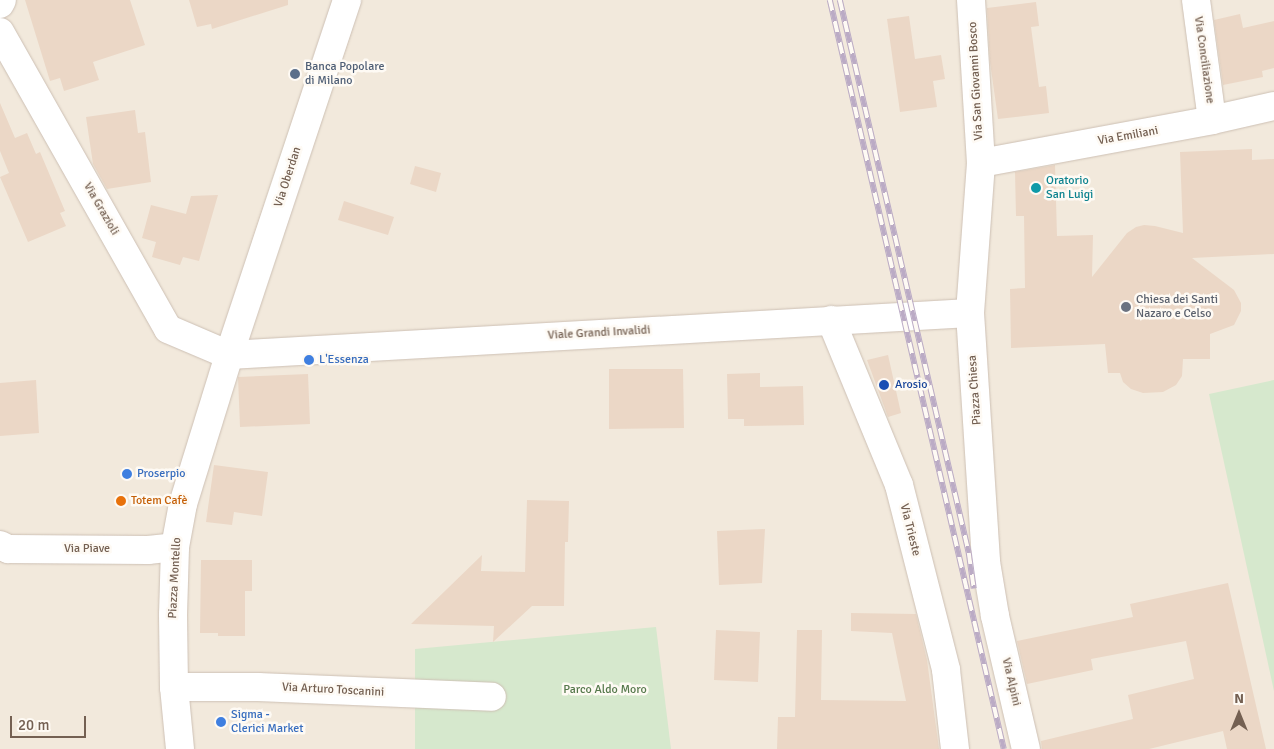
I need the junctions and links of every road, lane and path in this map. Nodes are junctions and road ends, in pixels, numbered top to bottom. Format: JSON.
{"nodes":[{"id":1,"x":2,"y":0,"type":"edge"},
{"id":2,"x":347,"y":0,"type":"edge"},
{"id":3,"x":971,"y":0,"type":"edge"},
{"id":4,"x":1196,"y":0,"type":"edge"},
{"id":5,"x":0,"y":4,"type":"edge"},
{"id":6,"x":0,"y":32,"type":"edge"},
{"id":7,"x":1274,"y":106,"type":"edge"},
{"id":8,"x":1212,"y":120,"type":"junction"},
{"id":9,"x":980,"y":163,"type":"junction"},
{"id":10,"x":970,"y":313,"type":"junction"},
{"id":11,"x":831,"y":320,"type":"junction"},
{"id":12,"x":229,"y":355,"type":"junction"},
{"id":13,"x":0,"y":545,"type":"edge"},
{"id":14,"x":175,"y":547,"type":"junction"},
{"id":15,"x":995,"y":616,"type":"joint"},
{"id":16,"x":174,"y":687,"type":"junction"},
{"id":17,"x":492,"y":697,"type":"dead end"},
{"id":18,"x":180,"y":749,"type":"edge"},
{"id":19,"x":955,"y":749,"type":"edge"},
{"id":20,"x":1026,"y":749,"type":"edge"}],
"edges":[{"from":1,"to":5,"type":"street"},
{"from":2,"to":12,"type":"street","name":"Via Oberdan"},
{"from":3,"to":9,"type":"street","name":"Via San Giovanni Bosco"},
{"from":4,"to":8,"type":"street","name":"Via Conciliazione"},
{"from":6,"to":12,"type":"street","name":"Via Grazioli"},
{"from":7,"to":8,"type":"street","name":"Via Emiliani"},
{"from":8,"to":9,"type":"street","name":"Via Emiliani"},
{"from":9,"to":10,"type":"street","name":"Piazza Chiesa"},
{"from":10,"to":11,"type":"street","name":"Viale Grandi Invalidi"},
{"from":10,"to":15,"type":"street","name":"Piazza Chiesa"},
{"from":11,"to":12,"type":"street","name":"Viale Grandi Invalidi"},
{"from":11,"to":19,"type":"street","name":"Via Trieste"},
{"from":12,"to":14,"type":"street","name":"Piazza Montello"},
{"from":13,"to":14,"type":"street","name":"Via Piave"},
{"from":14,"to":16,"type":"street","name":"Piazza Montello"},
{"from":15,"to":20,"type":"street","name":"Via Alpini"},
{"from":16,"to":17,"type":"street","name":"Via Arturo Toscanini"},
{"from":16,"to":18,"type":"street","name":"Piazza Montello"}]}
